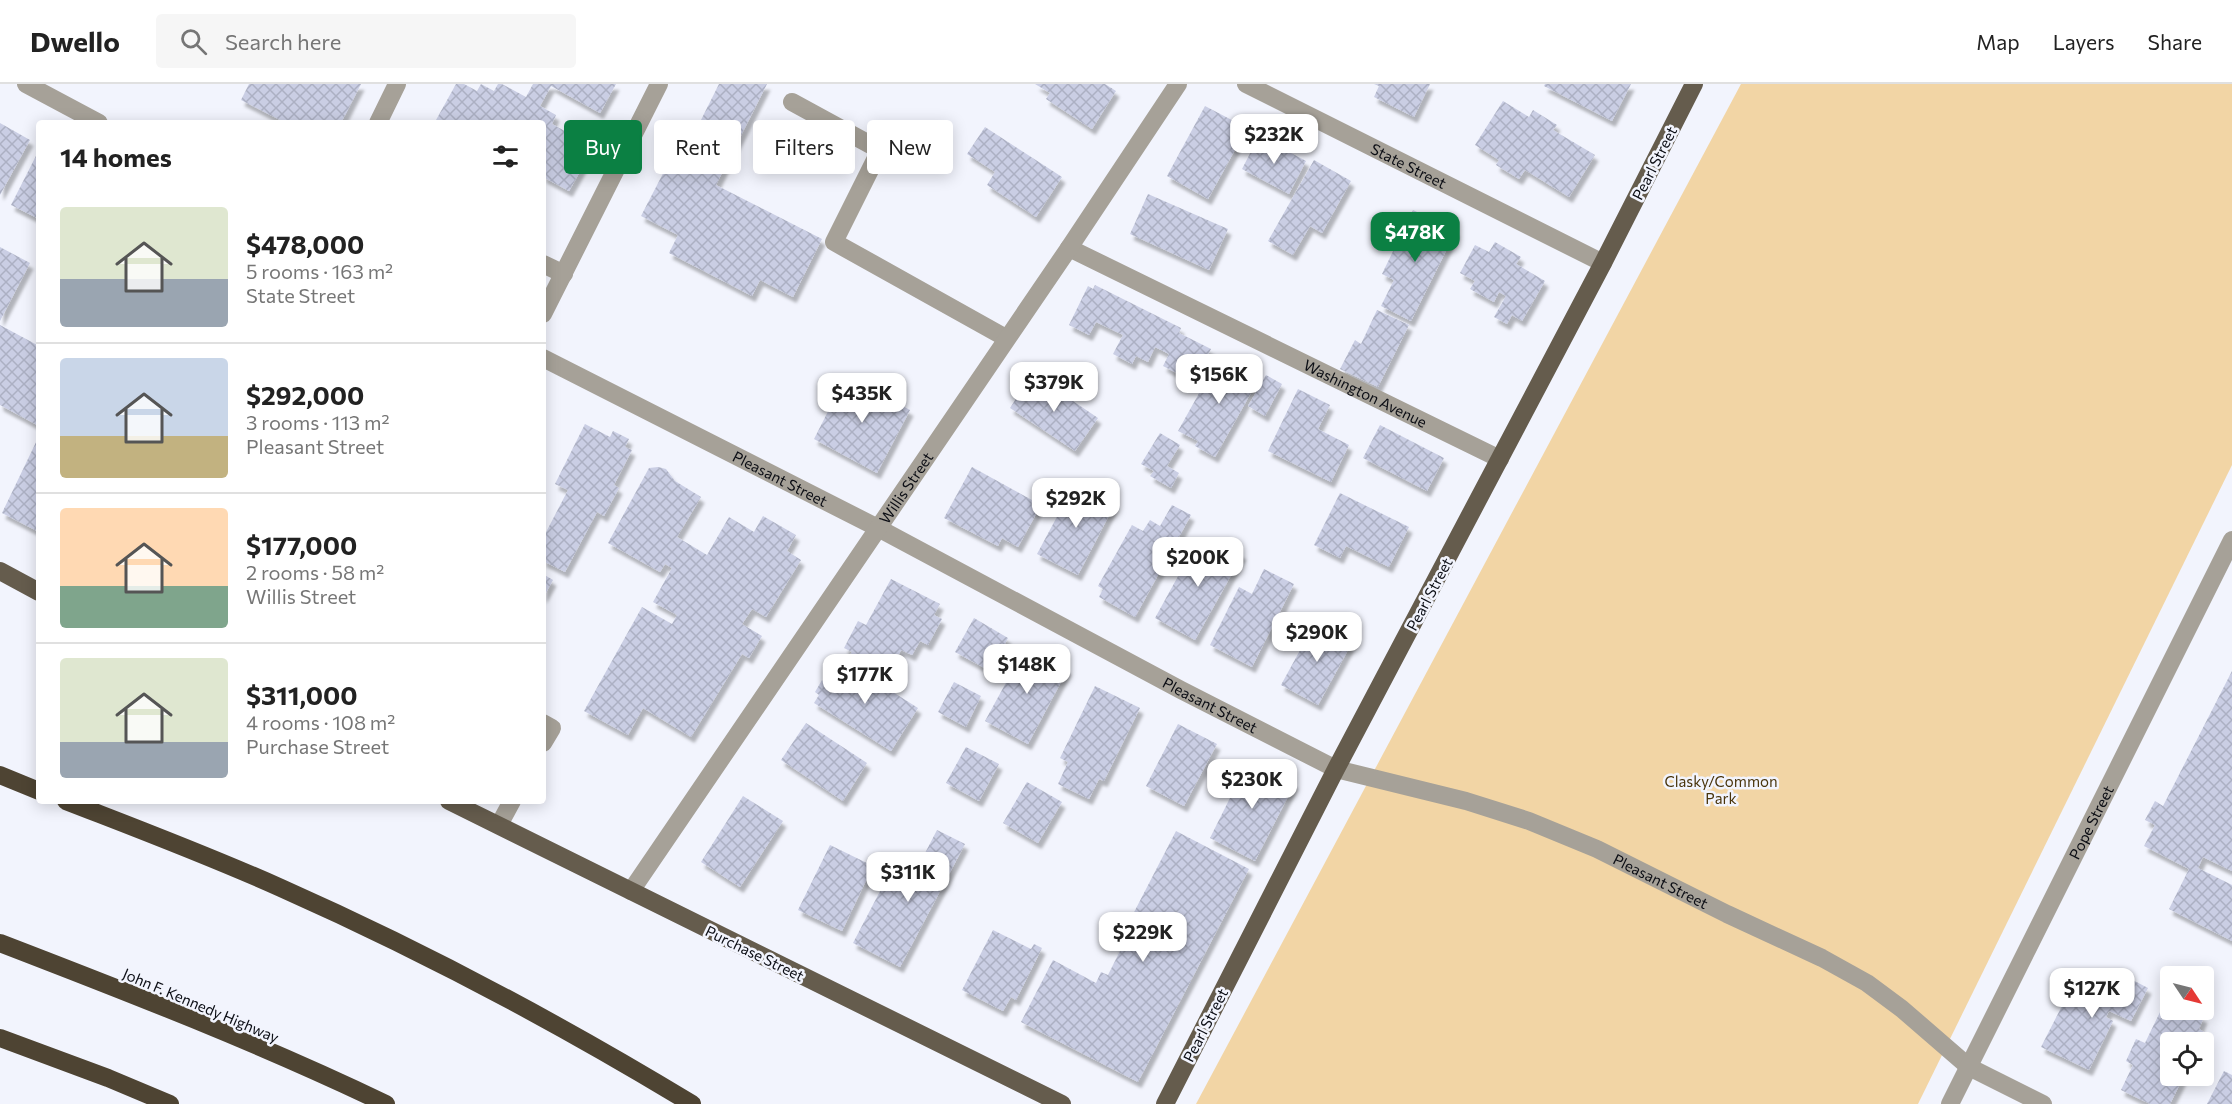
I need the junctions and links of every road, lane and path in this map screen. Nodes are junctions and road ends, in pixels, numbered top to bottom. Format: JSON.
{"nodes":[{"id":1,"x":26,"y":84,"type":"edge"},
{"id":2,"x":397,"y":84,"type":"edge"},
{"id":3,"x":659,"y":84,"type":"edge"},
{"id":4,"x":1178,"y":84,"type":"edge"},
{"id":5,"x":1246,"y":84,"type":"edge"},
{"id":6,"x":1694,"y":84,"type":"edge"},
{"id":7,"x":792,"y":102,"type":"dead end"},
{"id":8,"x":93,"y":120,"type":"edge"},
{"id":9,"x":379,"y":120,"type":"edge"},
{"id":10,"x":1069,"y":248,"type":"junction"},
{"id":11,"x":1603,"y":263,"type":"junction"},
{"id":12,"x":546,"y":265,"type":"edge"},
{"id":13,"x":564,"y":274,"type":"junction"},
{"id":14,"x":546,"y":308,"type":"edge"},
{"id":15,"x":1006,"y":338,"type":"junction"},
{"id":16,"x":546,"y":360,"type":"edge"},
{"id":17,"x":1500,"y":459,"type":"junction"},
{"id":18,"x":878,"y":528,"type":"junction"},
{"id":19,"x":2232,"y":540,"type":"edge"},
{"id":20,"x":2226,"y":566,"type":"edge"},
{"id":21,"x":0,"y":571,"type":"edge"},
{"id":22,"x":36,"y":590,"type":"edge"},
{"id":23,"x":1336,"y":769,"type":"junction"},
{"id":24,"x":0,"y":775,"type":"edge"},
{"id":25,"x":36,"y":790,"type":"edge"},
{"id":26,"x":74,"y":804,"type":"edge"},
{"id":27,"x":455,"y":804,"type":"edge"},
{"id":28,"x":510,"y":804,"type":"edge"},
{"id":29,"x":498,"y":825,"type":"junction"},
{"id":30,"x":631,"y":891,"type":"junction"},
{"id":31,"x":0,"y":943,"type":"edge"},
{"id":32,"x":0,"y":1038,"type":"edge"},
{"id":33,"x":1969,"y":1066,"type":"junction"},
{"id":34,"x":170,"y":1104,"type":"edge"},
{"id":35,"x":386,"y":1104,"type":"edge"},
{"id":36,"x":692,"y":1104,"type":"edge"},
{"id":37,"x":1062,"y":1104,"type":"edge"},
{"id":38,"x":1165,"y":1104,"type":"edge"},
{"id":39,"x":1950,"y":1104,"type":"edge"},
{"id":40,"x":2043,"y":1104,"type":"edge"}],
"edges":[{"from":1,"to":8,"type":"street"},
{"from":2,"to":9,"type":"street"},
{"from":3,"to":13,"type":"street"},
{"from":4,"to":10,"type":"street","name":"Willis Street"},
{"from":5,"to":11,"type":"street","name":"State Street"},
{"from":6,"to":11,"type":"main road","name":"Pearl Street"},
{"from":7,"to":15,"type":"street"},
{"from":10,"to":15,"type":"street","name":"Willis Street"},
{"from":10,"to":17,"type":"street","name":"Washington Avenue"},
{"from":11,"to":17,"type":"main road","name":"Pearl Street"},
{"from":12,"to":13,"type":"street"},
{"from":13,"to":14,"type":"street"},
{"from":15,"to":18,"type":"street","name":"Willis Street"},
{"from":16,"to":18,"type":"street","name":"Pleasant Street"},
{"from":17,"to":23,"type":"main road","name":"Pearl Street"},
{"from":18,"to":23,"type":"street","name":"Pleasant Street"},
{"from":18,"to":30,"type":"street","name":"Willis Street"},
{"from":19,"to":20,"type":"street","name":"Pope Street"},
{"from":20,"to":33,"type":"street","name":"Pope Street"},
{"from":21,"to":22,"type":"main road"},
{"from":23,"to":33,"type":"street","name":"Pleasant Street"},
{"from":23,"to":38,"type":"main road","name":"Pearl Street"},
{"from":24,"to":25,"type":"highway"},
{"from":26,"to":36,"type":"highway"},
{"from":27,"to":29,"type":"main road","name":"Purchase Street"},
{"from":28,"to":29,"type":"street"},
{"from":29,"to":30,"type":"main road","name":"Purchase Street"},
{"from":30,"to":37,"type":"main road","name":"Purchase Street"},
{"from":31,"to":35,"type":"highway","name":"John F. Kennedy Highway"},
{"from":32,"to":34,"type":"highway"},
{"from":33,"to":39,"type":"street","name":"Pope Street"},
{"from":33,"to":40,"type":"street","name":"Pleasant Street"}]}
